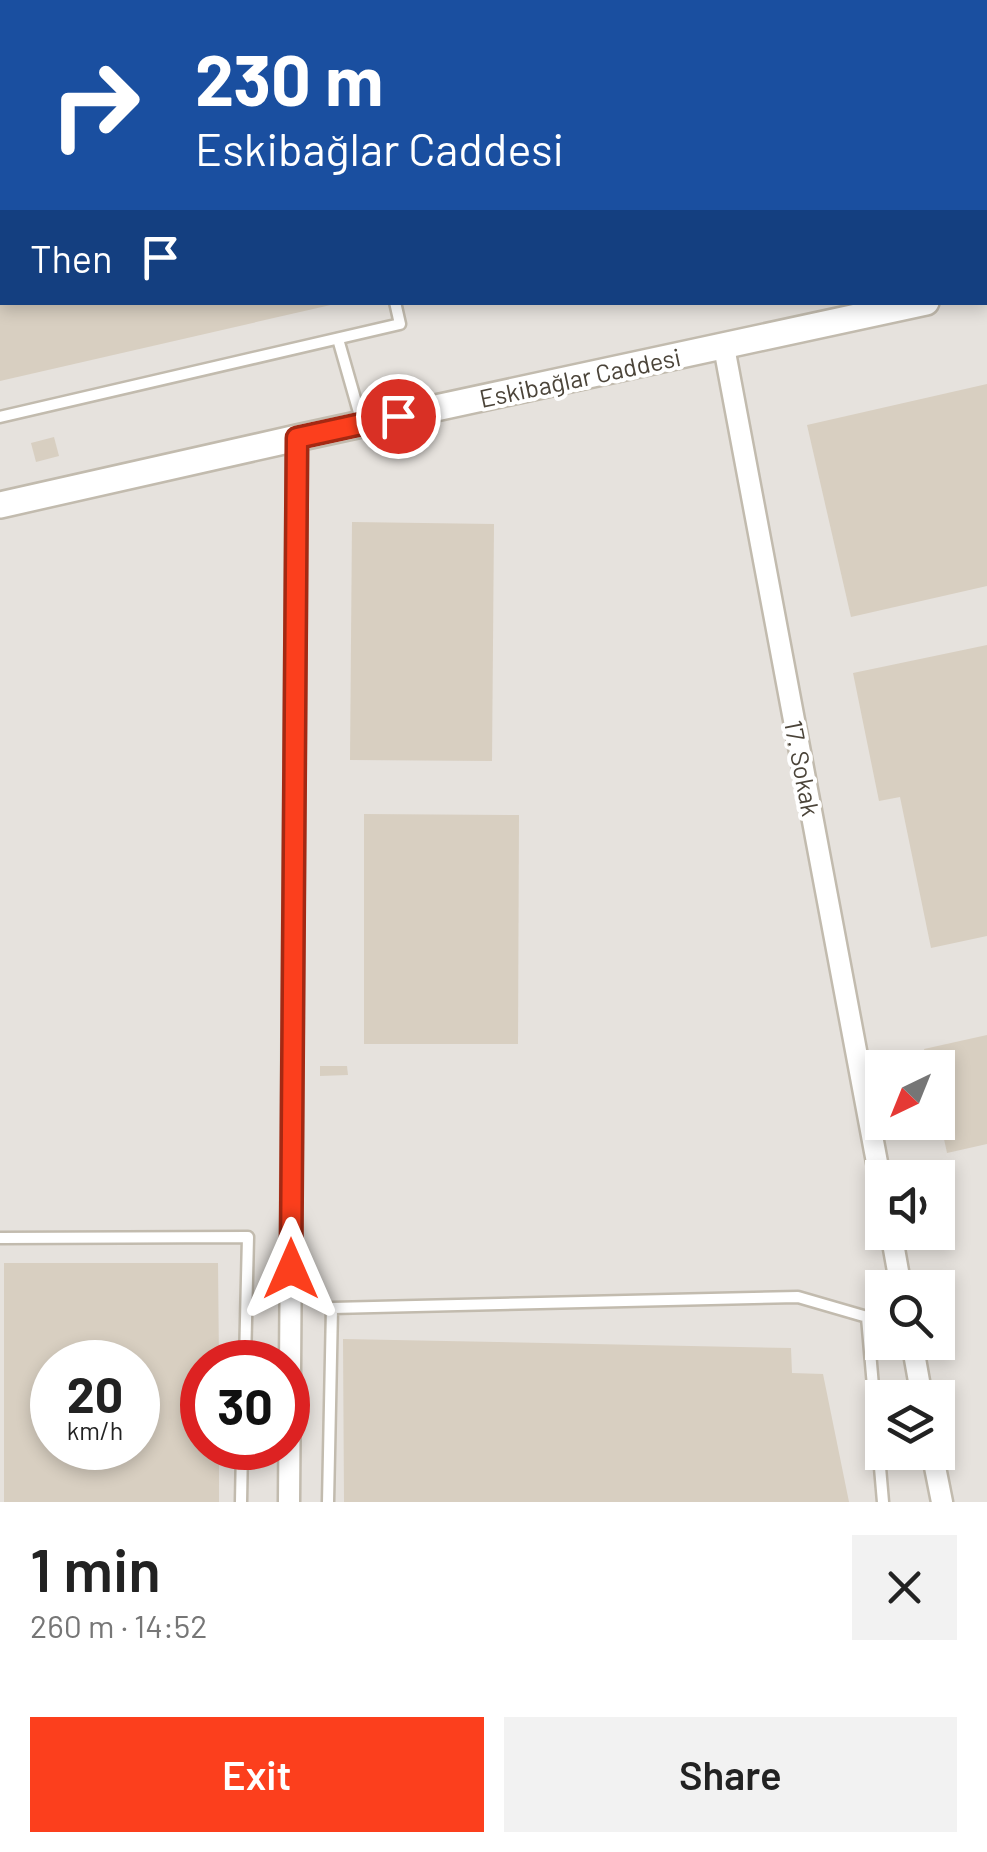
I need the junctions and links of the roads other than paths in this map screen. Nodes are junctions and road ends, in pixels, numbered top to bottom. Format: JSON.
{"nodes":[{"id":1,"x":395,"y":305,"type":"edge"},
{"id":2,"x":913,"y":305,"type":"edge"},
{"id":3,"x":338,"y":339,"type":"junction"},
{"id":4,"x":724,"y":347,"type":"junction"},
{"id":5,"x":0,"y":417,"type":"edge"},
{"id":6,"x":362,"y":424,"type":"junction"},
{"id":7,"x":297,"y":438,"type":"junction"},
{"id":8,"x":1,"y":502,"type":"edge"},
{"id":9,"x":877,"y":1160,"type":"edge"},
{"id":10,"x":0,"y":1238,"type":"edge"},
{"id":11,"x":245,"y":1340,"type":"edge"},
{"id":12,"x":242,"y":1470,"type":"edge"},
{"id":13,"x":936,"y":1470,"type":"edge"},
{"id":14,"x":241,"y":1502,"type":"edge"},
{"id":15,"x":289,"y":1502,"type":"edge"},
{"id":16,"x":328,"y":1502,"type":"edge"},
{"id":17,"x":883,"y":1502,"type":"edge"},
{"id":18,"x":942,"y":1502,"type":"edge"}],
"edges":[{"from":1,"to":3,"type":"lane"},
{"from":2,"to":4,"type":"street","name":"Eskibağlar Caddesi"},
{"from":3,"to":5,"type":"lane"},
{"from":3,"to":6,"type":"lane"},
{"from":4,"to":6,"type":"street","name":"Eskibağlar Caddesi"},
{"from":4,"to":9,"type":"street","name":"17. Sokak"},
{"from":6,"to":7,"type":"street","name":"Eskibağlar Caddesi"},
{"from":7,"to":8,"type":"street","name":"Eskibağlar Caddesi"},
{"from":7,"to":15,"type":"street"},
{"from":10,"to":11,"type":"lane"},
{"from":12,"to":14,"type":"lane"},
{"from":13,"to":18,"type":"street"},
{"from":16,"to":17,"type":"lane"}]}
